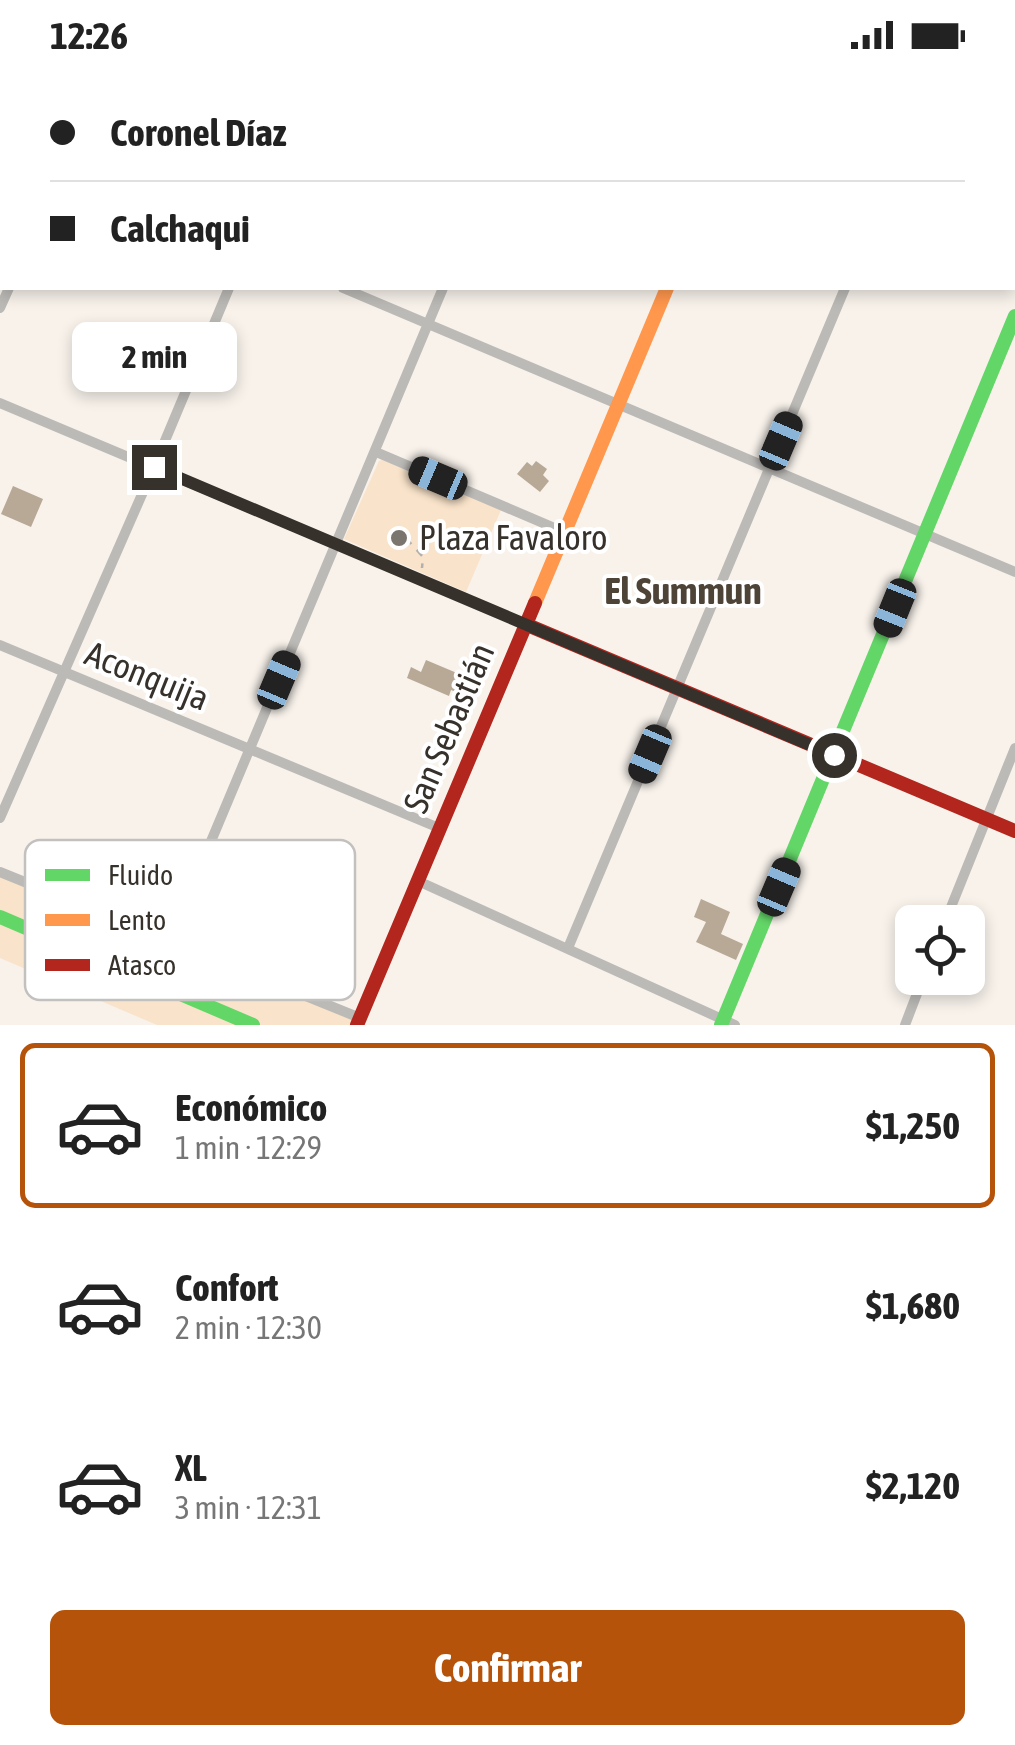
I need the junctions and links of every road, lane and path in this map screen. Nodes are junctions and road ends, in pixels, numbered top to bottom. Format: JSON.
{"nodes":[{"id":1,"x":228,"y":290,"type":"edge"},
{"id":2,"x":348,"y":290,"type":"edge"},
{"id":3,"x":442,"y":290,"type":"edge"},
{"id":4,"x":666,"y":290,"type":"edge"},
{"id":5,"x":844,"y":290,"type":"edge"},
{"id":6,"x":1015,"y":316,"type":"edge"},
{"id":7,"x":428,"y":324,"type":"junction"},
{"id":8,"x":0,"y":403,"type":"edge"},
{"id":9,"x":618,"y":404,"type":"junction"},
{"id":10,"x":376,"y":452,"type":"junction"},
{"id":11,"x":154,"y":467,"type":"junction"},
{"id":12,"x":769,"y":468,"type":"junction"},
{"id":13,"x":564,"y":532,"type":"junction"},
{"id":14,"x":926,"y":534,"type":"junction"},
{"id":15,"x":406,"y":538,"type":"dead end"},
{"id":16,"x":336,"y":544,"type":"junction"},
{"id":17,"x":1015,"y":572,"type":"edge"},
{"id":18,"x":416,"y":578,"type":"junction"},
{"id":19,"x":526,"y":624,"type":"junction"},
{"id":20,"x":0,"y":645,"type":"edge"},
{"id":21,"x":63,"y":672,"type":"junction"},
{"id":22,"x":677,"y":688,"type":"junction"},
{"id":23,"x":251,"y":748,"type":"junction"},
{"id":24,"x":1015,"y":748,"type":"edge"},
{"id":25,"x":834,"y":755,"type":"junction"},
{"id":26,"x":0,"y":818,"type":"edge"},
{"id":27,"x":985,"y":819,"type":"junction"},
{"id":28,"x":440,"y":828,"type":"junction"},
{"id":29,"x":1015,"y":831,"type":"edge"},
{"id":30,"x":212,"y":840,"type":"edge"},
{"id":31,"x":0,"y":872,"type":"edge"},
{"id":32,"x":418,"y":881,"type":"junction"},
{"id":33,"x":25,"y":882,"type":"edge"},
{"id":34,"x":952,"y":905,"type":"edge"},
{"id":35,"x":0,"y":917,"type":"edge"},
{"id":36,"x":25,"y":928,"type":"edge"},
{"id":37,"x":568,"y":948,"type":"junction"},
{"id":38,"x":916,"y":995,"type":"edge"},
{"id":39,"x":194,"y":1000,"type":"edge"},
{"id":40,"x":307,"y":1000,"type":"edge"},
{"id":41,"x":358,"y":1022,"type":"edge"},
{"id":42,"x":727,"y":1023,"type":"edge"},
{"id":43,"x":253,"y":1025,"type":"edge"},
{"id":44,"x":905,"y":1025,"type":"edge"}],
"edges":[{"from":1,"to":11,"type":"street"},
{"from":2,"to":7,"type":"street"},
{"from":3,"to":7,"type":"street"},
{"from":4,"to":9,"type":"street","name":"San Sebastián"},
{"from":5,"to":12,"type":"street"},
{"from":6,"to":14,"type":"street"},
{"from":7,"to":9,"type":"street"},
{"from":7,"to":10,"type":"street"},
{"from":8,"to":11,"type":"street"},
{"from":9,"to":12,"type":"street"},
{"from":9,"to":13,"type":"street","name":"San Sebastián"},
{"from":10,"to":13,"type":"street"},
{"from":10,"to":16,"type":"street"},
{"from":11,"to":16,"type":"street"},
{"from":11,"to":21,"type":"street"},
{"from":12,"to":14,"type":"street"},
{"from":12,"to":22,"type":"street"},
{"from":13,"to":19,"type":"street","name":"San Sebastián"},
{"from":14,"to":17,"type":"street"},
{"from":14,"to":25,"type":"street"},
{"from":15,"to":18,"type":"path"},
{"from":16,"to":18,"type":"street"},
{"from":16,"to":23,"type":"street"},
{"from":18,"to":19,"type":"street"},
{"from":19,"to":22,"type":"street"},
{"from":19,"to":28,"type":"street","name":"San Sebastián"},
{"from":20,"to":21,"type":"street","name":"Aconquija"},
{"from":21,"to":23,"type":"street","name":"Aconquija"},
{"from":21,"to":26,"type":"street"},
{"from":22,"to":25,"type":"street"},
{"from":22,"to":37,"type":"street"},
{"from":23,"to":28,"type":"street","name":"Aconquija"},
{"from":23,"to":30,"type":"street"},
{"from":24,"to":27,"type":"street"},
{"from":25,"to":27,"type":"street"},
{"from":25,"to":42,"type":"street"},
{"from":27,"to":29,"type":"street"},
{"from":27,"to":34,"type":"street"},
{"from":28,"to":32,"type":"street","name":"San Sebastián"},
{"from":31,"to":33,"type":"street"},
{"from":32,"to":37,"type":"street"},
{"from":32,"to":41,"type":"street","name":"San Sebastián"},
{"from":35,"to":36,"type":"street"},
{"from":37,"to":42,"type":"street"},
{"from":38,"to":44,"type":"street"},
{"from":39,"to":43,"type":"street"},
{"from":40,"to":41,"type":"street"}]}
